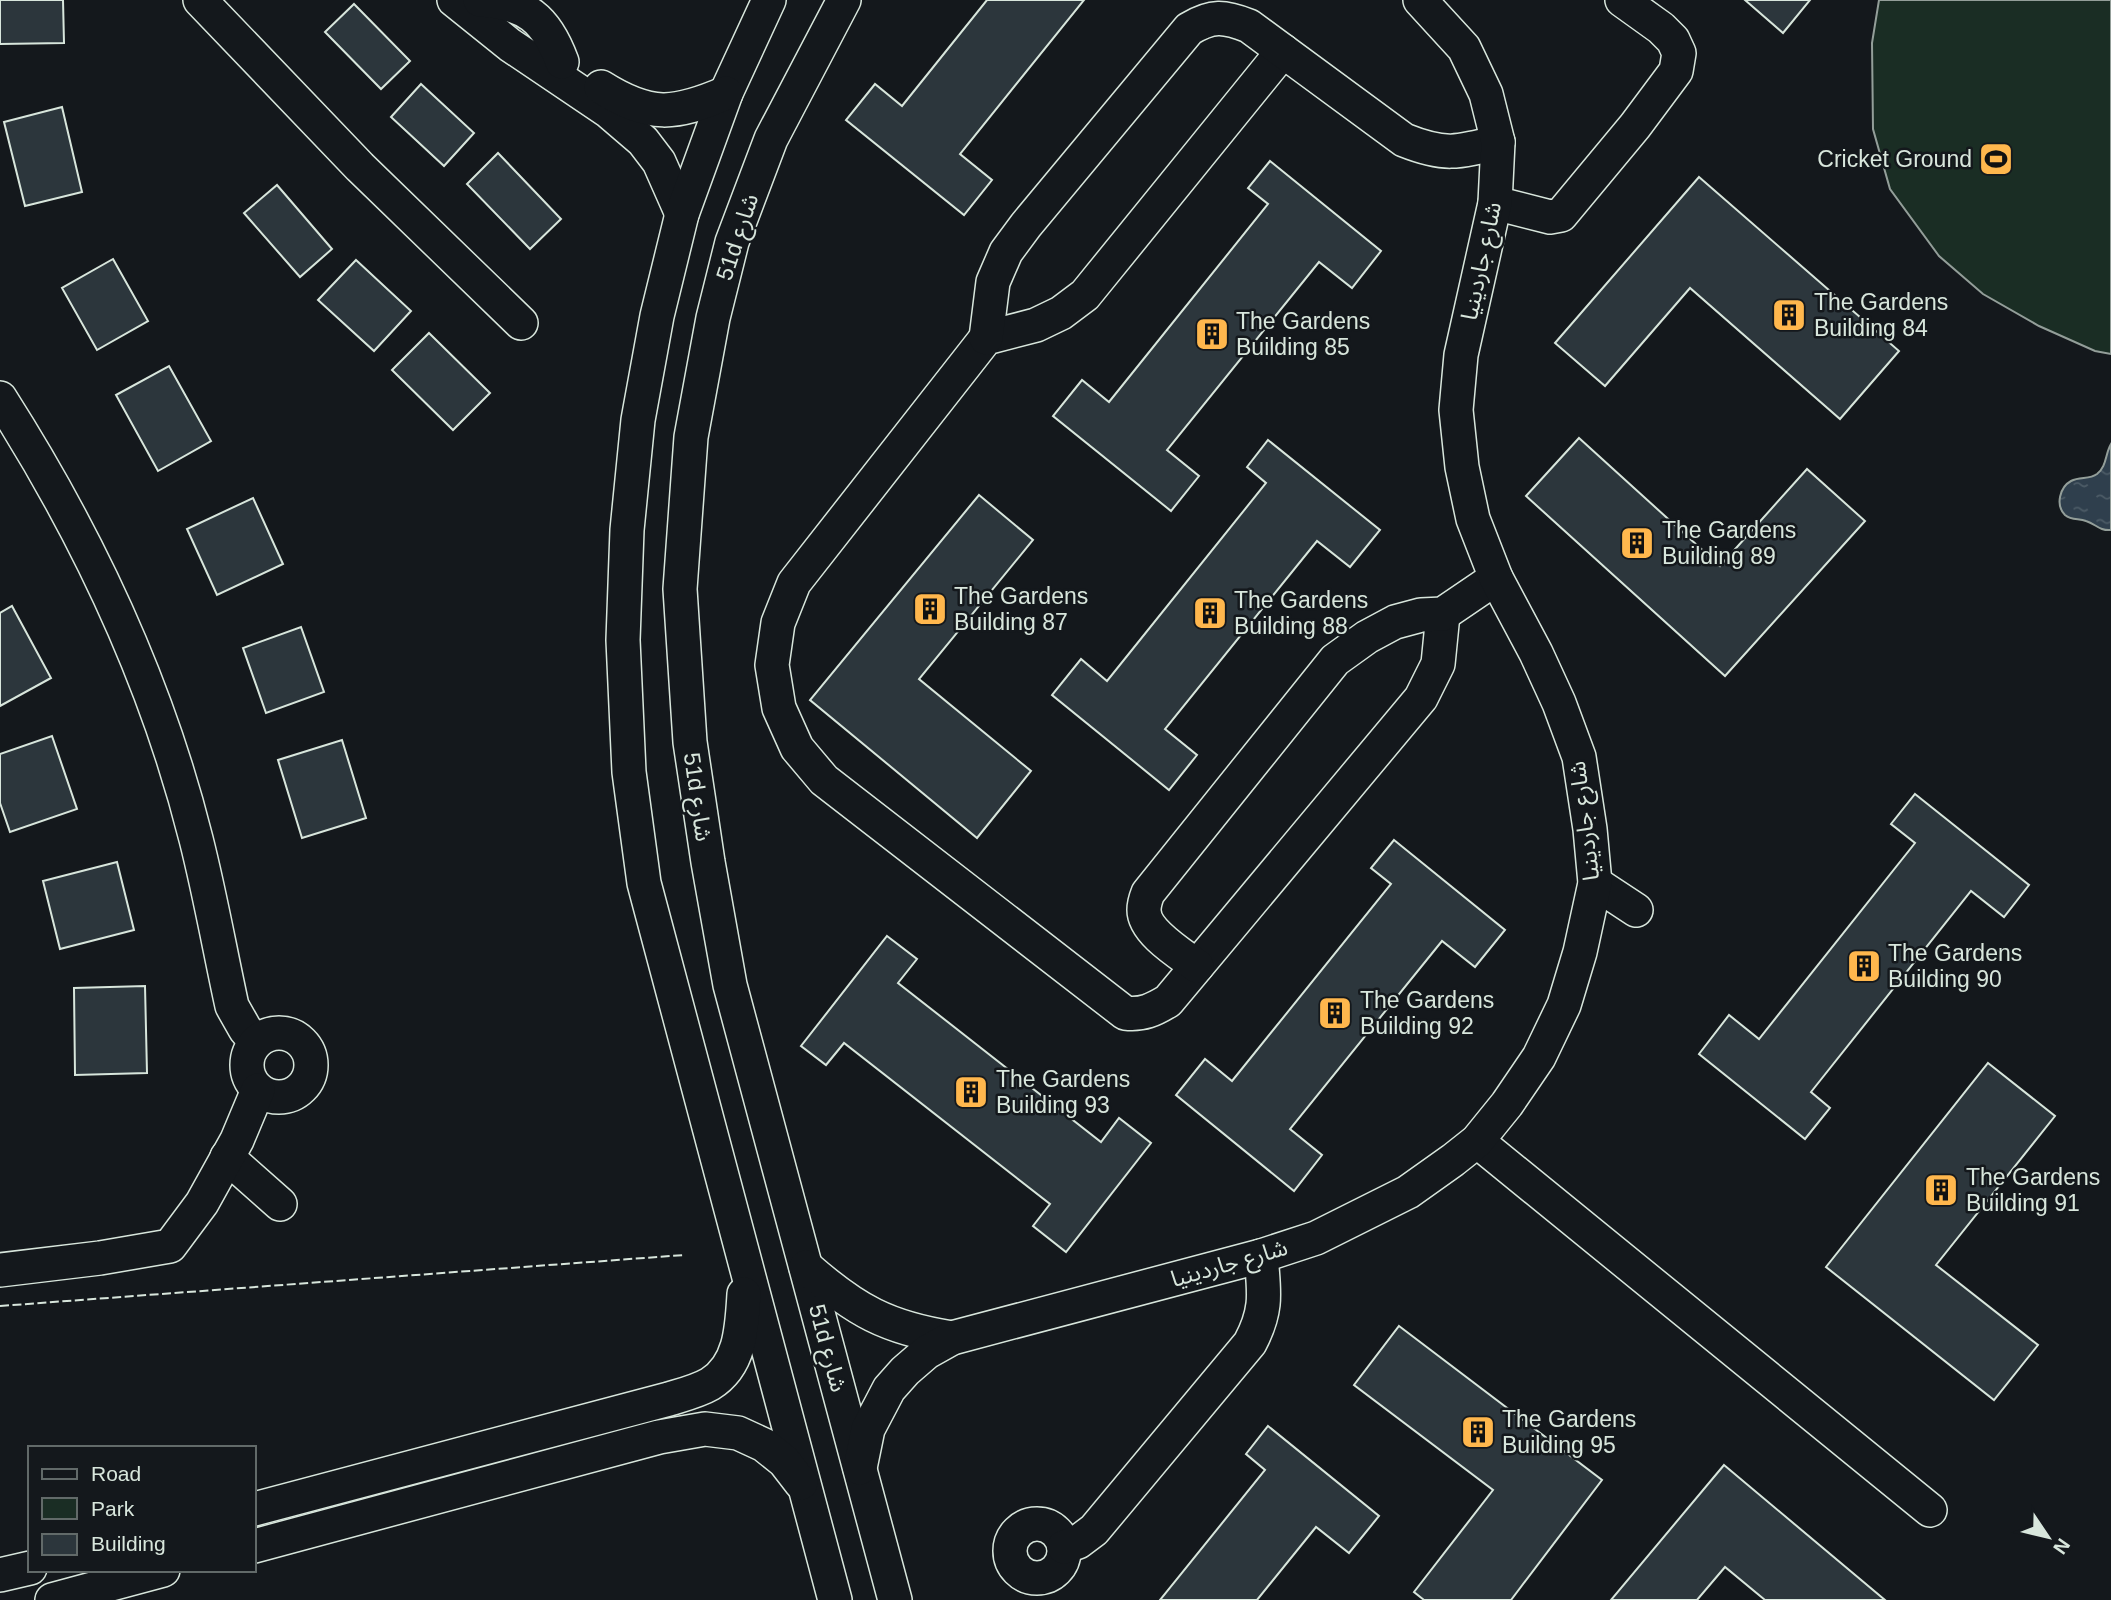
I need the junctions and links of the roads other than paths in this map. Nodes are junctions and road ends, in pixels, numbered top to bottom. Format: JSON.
{"nodes":[{"id":1,"x":200,"y":0,"type":"edge"},
{"id":2,"x":454,"y":0,"type":"edge"},
{"id":3,"x":480,"y":0,"type":"edge"},
{"id":4,"x":769,"y":0,"type":"edge"},
{"id":5,"x":829,"y":0,"type":"edge"},
{"id":6,"x":844,"y":0,"type":"edge"},
{"id":7,"x":1420,"y":0,"type":"edge"},
{"id":8,"x":1622,"y":0,"type":"edge"},
{"id":9,"x":1283,"y":51,"type":"junction"},
{"id":10,"x":808,"y":66,"type":"junction"},
{"id":11,"x":726,"y":93,"type":"junction"},
{"id":12,"x":1498,"y":142,"type":"junction"},
{"id":13,"x":1495,"y":203,"type":"junction"},
{"id":14,"x":682,"y":214,"type":"junction"},
{"id":15,"x":521,"y":323,"type":"dead end"},
{"id":16,"x":986,"y":338,"type":"junction"},
{"id":17,"x":0,"y":398,"type":"edge"},
{"id":18,"x":1496,"y":579,"type":"junction"},
{"id":19,"x":1443,"y":614,"type":"junction"},
{"id":20,"x":1595,"y":883,"type":"junction"},
{"id":21,"x":1636,"y":910,"type":"dead end"},
{"id":22,"x":1197,"y":966,"type":"junction"},
{"id":23,"x":256,"y":1042,"type":"junction"},
{"id":24,"x":258,"y":1090,"type":"junction"},
{"id":25,"x":1477,"y":1140,"type":"junction"},
{"id":26,"x":228,"y":1157,"type":"junction"},
{"id":27,"x":280,"y":1204,"type":"dead end"},
{"id":28,"x":1261,"y":1256,"type":"junction"},
{"id":29,"x":806,"y":1267,"type":"junction"},
{"id":30,"x":0,"y":1270,"type":"edge"},
{"id":31,"x":746,"y":1271,"type":"junction"},
{"id":32,"x":953,"y":1338,"type":"junction"},
{"id":33,"x":860,"y":1468,"type":"junction"},
{"id":34,"x":804,"y":1486,"type":"junction"},
{"id":35,"x":256,"y":1508,"type":"edge"},
{"id":36,"x":1930,"y":1510,"type":"dead end"},
{"id":37,"x":256,"y":1545,"type":"edge"},
{"id":38,"x":1064,"y":1548,"type":"dead end"},
{"id":39,"x":28,"y":1568,"type":"edge"},
{"id":40,"x":156,"y":1572,"type":"edge"},
{"id":41,"x":0,"y":1575,"type":"edge"},
{"id":42,"x":52,"y":1600,"type":"edge"},
{"id":43,"x":835,"y":1600,"type":"edge"},
{"id":44,"x":895,"y":1600,"type":"edge"}],
"edges":[{"from":1,"to":15,"type":"street"},
{"from":2,"to":14,"type":"street"},
{"from":3,"to":11,"type":"street"},
{"from":4,"to":11,"type":"street"},
{"from":5,"to":10,"type":"street"},
{"from":6,"to":10,"type":"street","name":"51d شارع"},
{"from":7,"to":12,"type":"street","name":"شارع جاردينيا"},
{"from":8,"to":13,"type":"street"},
{"from":9,"to":12,"type":"street"},
{"from":9,"to":16,"type":"street"},
{"from":9,"to":16,"type":"street"},
{"from":10,"to":29,"type":"street","name":"51d شارع"},
{"from":11,"to":14,"type":"street"},
{"from":12,"to":13,"type":"street","name":"شارع جاردينيا"},
{"from":13,"to":18,"type":"street","name":"شارع جاردينيا"},
{"from":14,"to":31,"type":"street"},
{"from":16,"to":22,"type":"street"},
{"from":17,"to":23,"type":"street"},
{"from":18,"to":19,"type":"street"},
{"from":18,"to":20,"type":"street","name":"شارع جاردينيا"},
{"from":19,"to":22,"type":"street"},
{"from":19,"to":22,"type":"street"},
{"from":20,"to":21,"type":"street"},
{"from":20,"to":25,"type":"street","name":"شارع جاردينيا"},
{"from":23,"to":24,"type":"street"},
{"from":23,"to":24,"type":"street"},
{"from":24,"to":26,"type":"street"},
{"from":25,"to":28,"type":"street","name":"شارع جاردينيا"},
{"from":25,"to":36,"type":"street"},
{"from":26,"to":27,"type":"street"},
{"from":26,"to":30,"type":"street"},
{"from":28,"to":32,"type":"street","name":"شارع جاردينيا"},
{"from":28,"to":38,"type":"street"},
{"from":29,"to":32,"type":"street","name":"شارع جاردينيا"},
{"from":29,"to":33,"type":"street","name":"51d شارع"},
{"from":31,"to":34,"type":"street"},
{"from":31,"to":35,"type":"street"},
{"from":32,"to":33,"type":"street","name":"شارع جاردينيا"},
{"from":33,"to":44,"type":"street","name":"51d شارع"},
{"from":34,"to":37,"type":"street"},
{"from":34,"to":43,"type":"street"},
{"from":39,"to":41,"type":"street"},
{"from":40,"to":42,"type":"street"}]}
